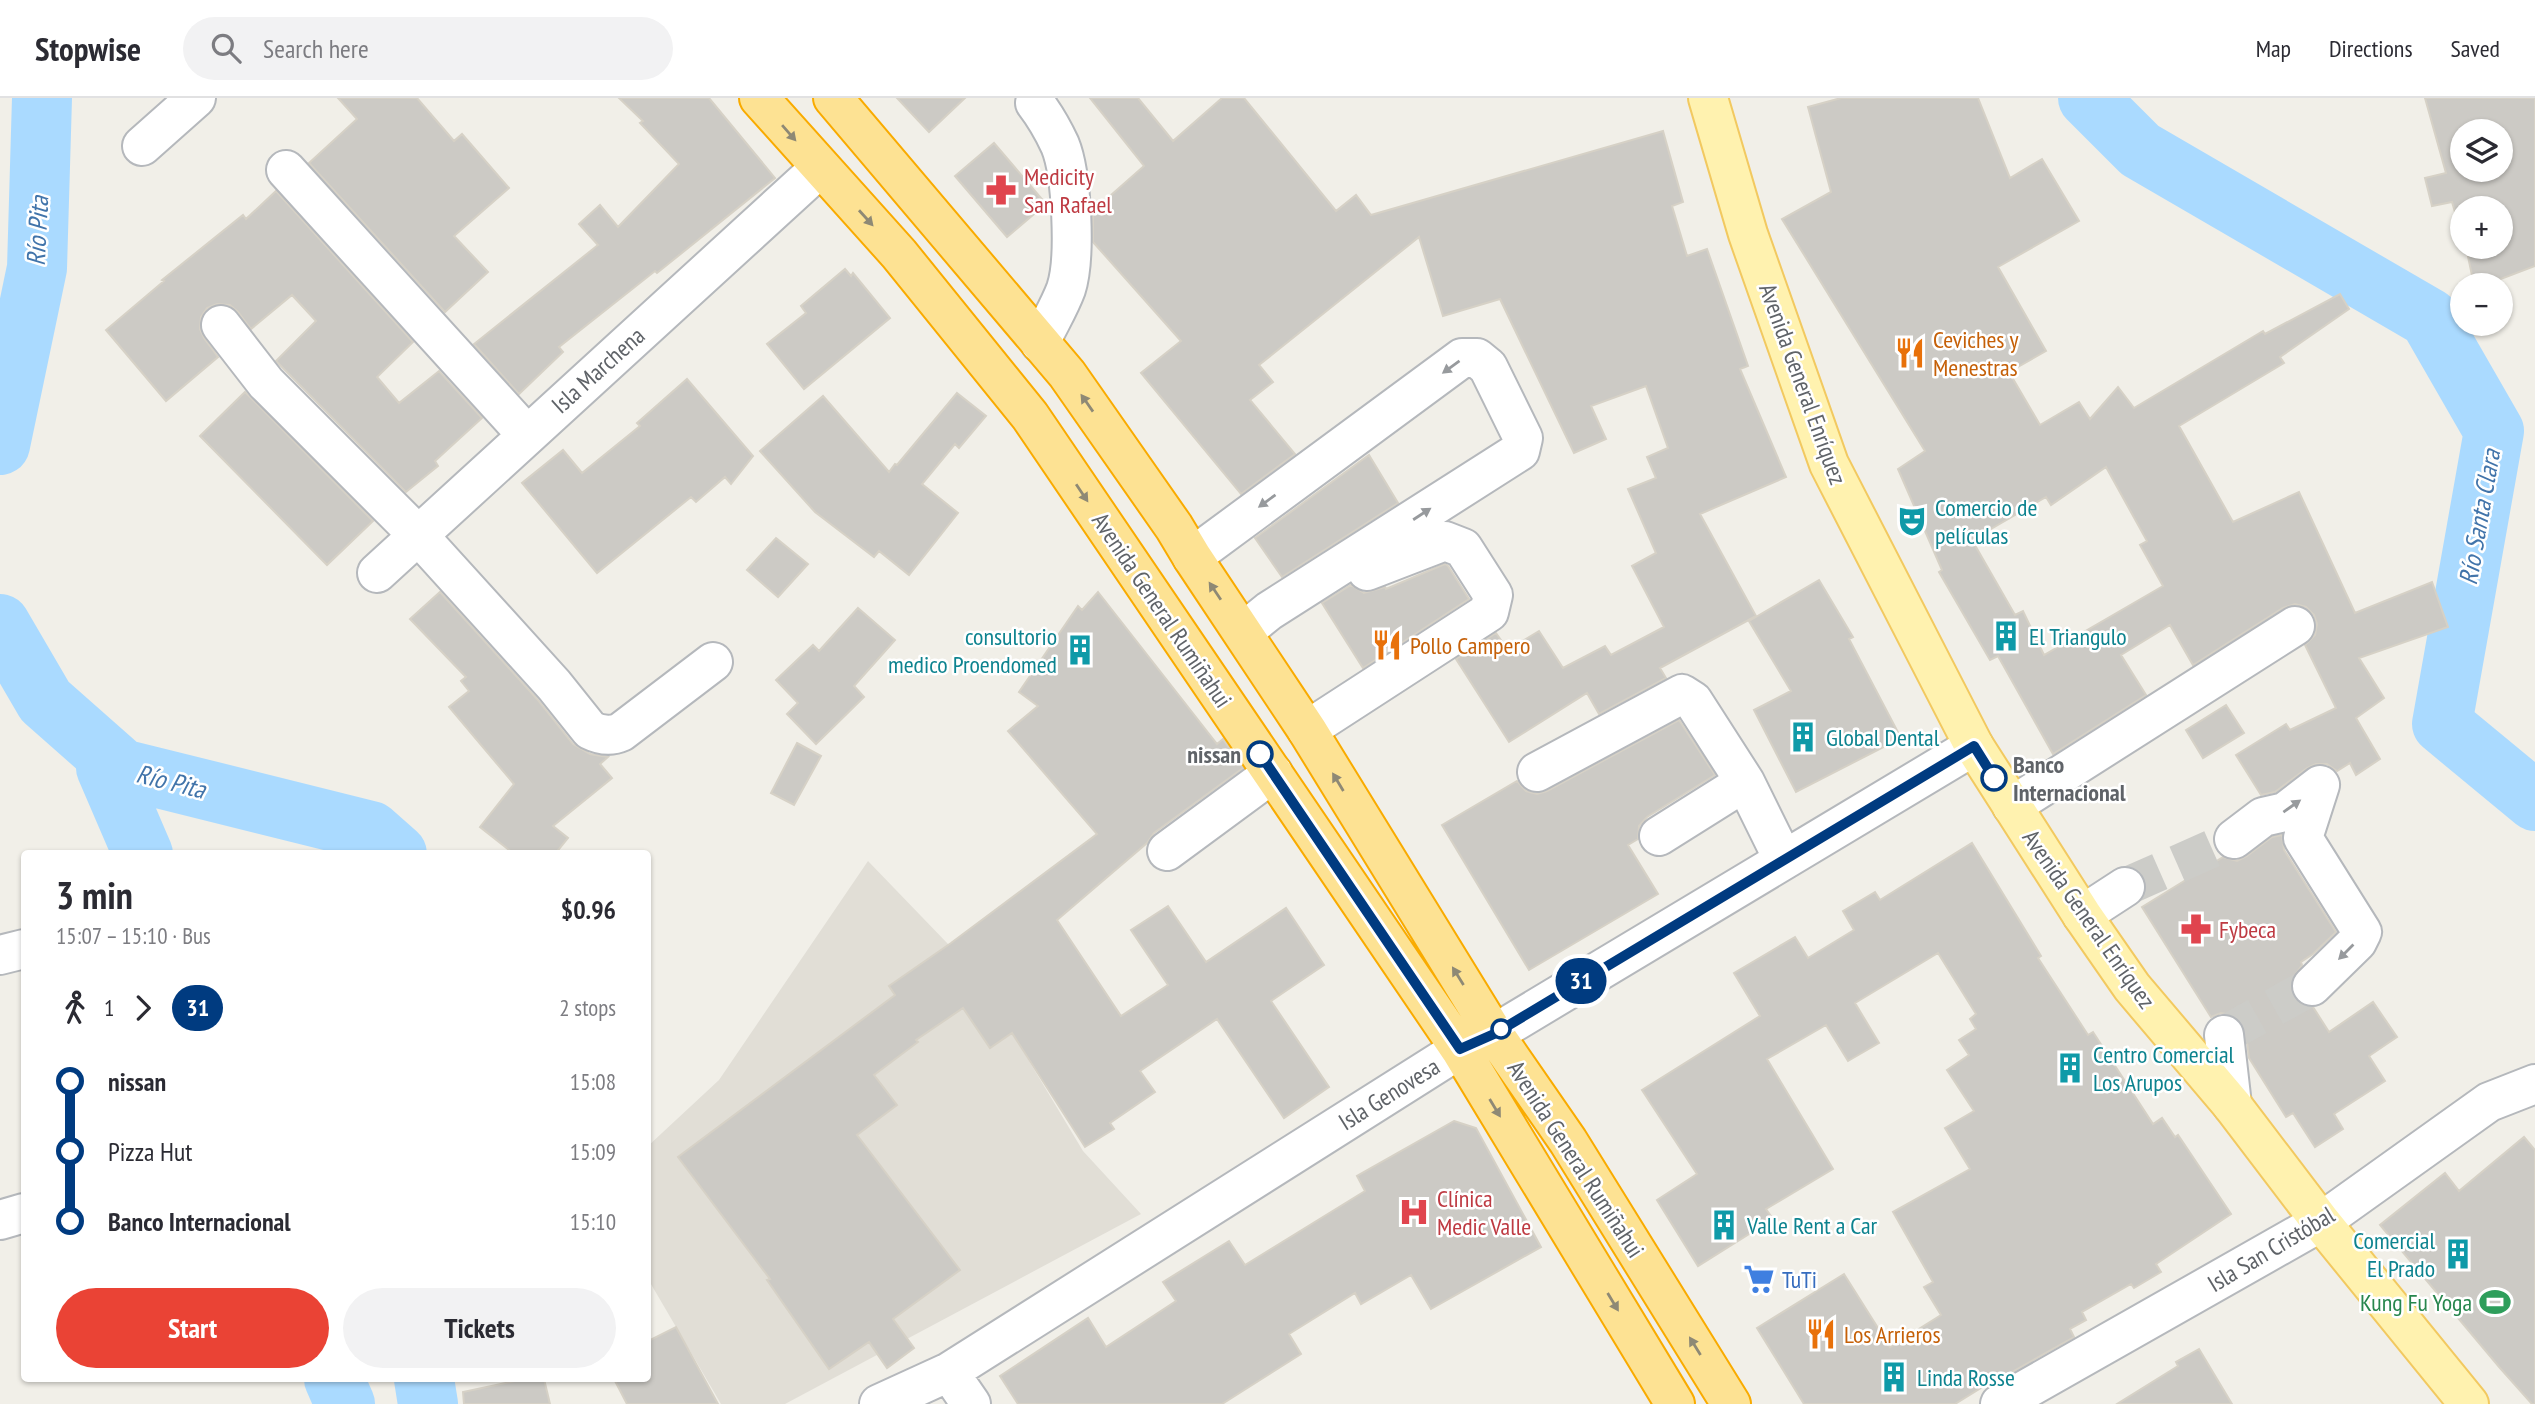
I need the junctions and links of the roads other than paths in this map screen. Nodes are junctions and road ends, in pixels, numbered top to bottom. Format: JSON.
{"nodes":[{"id":1,"x":196,"y":98,"type":"edge"},
{"id":2,"x":759,"y":98,"type":"edge"},
{"id":3,"x":833,"y":98,"type":"edge"},
{"id":4,"x":1708,"y":98,"type":"edge"},
{"id":5,"x":1035,"y":103,"type":"dead end"},
{"id":6,"x":142,"y":146,"type":"dead end"},
{"id":7,"x":820,"y":168,"type":"junction"},
{"id":8,"x":286,"y":170,"type":"dead end"},
{"id":9,"x":221,"y":324,"type":"dead end"},
{"id":10,"x":1040,"y":343,"type":"junction"},
{"id":11,"x":527,"y":435,"type":"junction"},
{"id":12,"x":417,"y":534,"type":"junction"},
{"id":13,"x":1192,"y":557,"type":"junction"},
{"id":14,"x":377,"y":573,"type":"dead end"},
{"id":15,"x":2295,"y":626,"type":"dead end"},
{"id":16,"x":1246,"y":637,"type":"junction"},
{"id":17,"x":713,"y":662,"type":"dead end"},
{"id":18,"x":1307,"y":730,"type":"junction"},
{"id":19,"x":1974,"y":746,"type":"junction"},
{"id":20,"x":1537,"y":772,"type":"dead end"},
{"id":21,"x":1273,"y":773,"type":"junction"},
{"id":22,"x":1745,"y":782,"type":"junction"},
{"id":23,"x":2012,"y":806,"type":"junction"},
{"id":24,"x":1659,"y":836,"type":"dead end"},
{"id":25,"x":2234,"y":839,"type":"tunnel mouth"},
{"id":26,"x":1167,"y":850,"type":"dead end"},
{"id":27,"x":1783,"y":859,"type":"junction"},
{"id":28,"x":2125,"y":887,"type":"tunnel mouth"},
{"id":29,"x":2082,"y":915,"type":"junction"},
{"id":30,"x":21,"y":950,"type":"edge"},
{"id":31,"x":0,"y":955,"type":"edge"},
{"id":32,"x":2312,"y":986,"type":"tunnel mouth"},
{"id":33,"x":1494,"y":1034,"type":"junction"},
{"id":34,"x":2224,"y":1035,"type":"dead end"},
{"id":35,"x":1460,"y":1049,"type":"junction"},
{"id":36,"x":2535,"y":1084,"type":"edge"},
{"id":37,"x":2232,"y":1105,"type":"junction"},
{"id":38,"x":21,"y":1214,"type":"edge"},
{"id":39,"x":0,"y":1220,"type":"edge"},
{"id":40,"x":2320,"y":1222,"type":"junction"},
{"id":41,"x":949,"y":1372,"type":"junction"},
{"id":42,"x":2463,"y":1402,"type":"edge"},
{"id":43,"x":879,"y":1404,"type":"edge"},
{"id":44,"x":971,"y":1404,"type":"edge"},
{"id":45,"x":1675,"y":1404,"type":"edge"},
{"id":46,"x":1731,"y":1404,"type":"edge"},
{"id":47,"x":2000,"y":1404,"type":"edge"}],
"edges":[{"from":1,"to":6,"type":"street"},
{"from":2,"to":7,"type":"highway","name":"Avenida General Rumiñahui","one_way":true},
{"from":3,"to":10,"type":"highway","name":"Avenida General Rumiñahui"},
{"from":4,"to":19,"type":"main road","name":"Avenida General Enríquez"},
{"from":5,"to":10,"type":"street"},
{"from":7,"to":11,"type":"street","name":"Isla Marchena"},
{"from":7,"to":21,"type":"highway","name":"Avenida General Rumiñahui","one_way":true},
{"from":8,"to":11,"type":"street"},
{"from":9,"to":12,"type":"street"},
{"from":13,"to":10,"type":"highway","name":"Avenida General Rumiñahui","one_way":true},
{"from":11,"to":12,"type":"street","name":"Isla Marchena"},
{"from":12,"to":14,"type":"street","name":"Isla Marchena"},
{"from":12,"to":17,"type":"street"},
{"from":16,"to":13,"type":"highway","name":"Avenida General Rumiñahui","one_way":true},
{"from":16,"to":13,"type":"street","one_way":true},
{"from":15,"to":23,"type":"street"},
{"from":16,"to":18,"type":"highway","name":"Avenida General Rumiñahui"},
{"from":16,"to":18,"type":"street"},
{"from":33,"to":18,"type":"highway","name":"Avenida General Rumiñahui","one_way":true},
{"from":19,"to":23,"type":"main road","name":"Avenida General Enríquez"},
{"from":19,"to":27,"type":"street","name":"Isla Genovesa"},
{"from":20,"to":22,"type":"street"},
{"from":21,"to":26,"type":"street"},
{"from":21,"to":35,"type":"highway","name":"Avenida General Rumiñahui"},
{"from":22,"to":24,"type":"street"},
{"from":22,"to":27,"type":"street"},
{"from":23,"to":29,"type":"main road","name":"Avenida General Enríquez"},
{"from":25,"to":32,"type":"street","one_way":true},
{"from":27,"to":33,"type":"street","name":"Isla Genovesa"},
{"from":28,"to":29,"type":"street"},
{"from":29,"to":37,"type":"main road","name":"Avenida General Enríquez"},
{"from":30,"to":31,"type":"street"},
{"from":33,"to":35,"type":"street","name":"Isla Genovesa"},
{"from":46,"to":33,"type":"highway","name":"Avenida General Rumiñahui","one_way":true},
{"from":34,"to":37,"type":"street"},
{"from":35,"to":41,"type":"street","name":"Isla Genovesa"},
{"from":35,"to":45,"type":"highway","name":"Avenida General Rumiñahui","one_way":true},
{"from":36,"to":40,"type":"street","name":"Isla San Cristóbal"},
{"from":37,"to":40,"type":"main road","name":"Avenida General Enríquez"},
{"from":38,"to":39,"type":"street"},
{"from":40,"to":42,"type":"main road","name":"Avenida General Enríquez"},
{"from":40,"to":47,"type":"street","name":"Isla San Cristóbal"},
{"from":41,"to":43,"type":"street","name":"Isla Genovesa"},
{"from":41,"to":44,"type":"street"}]}
